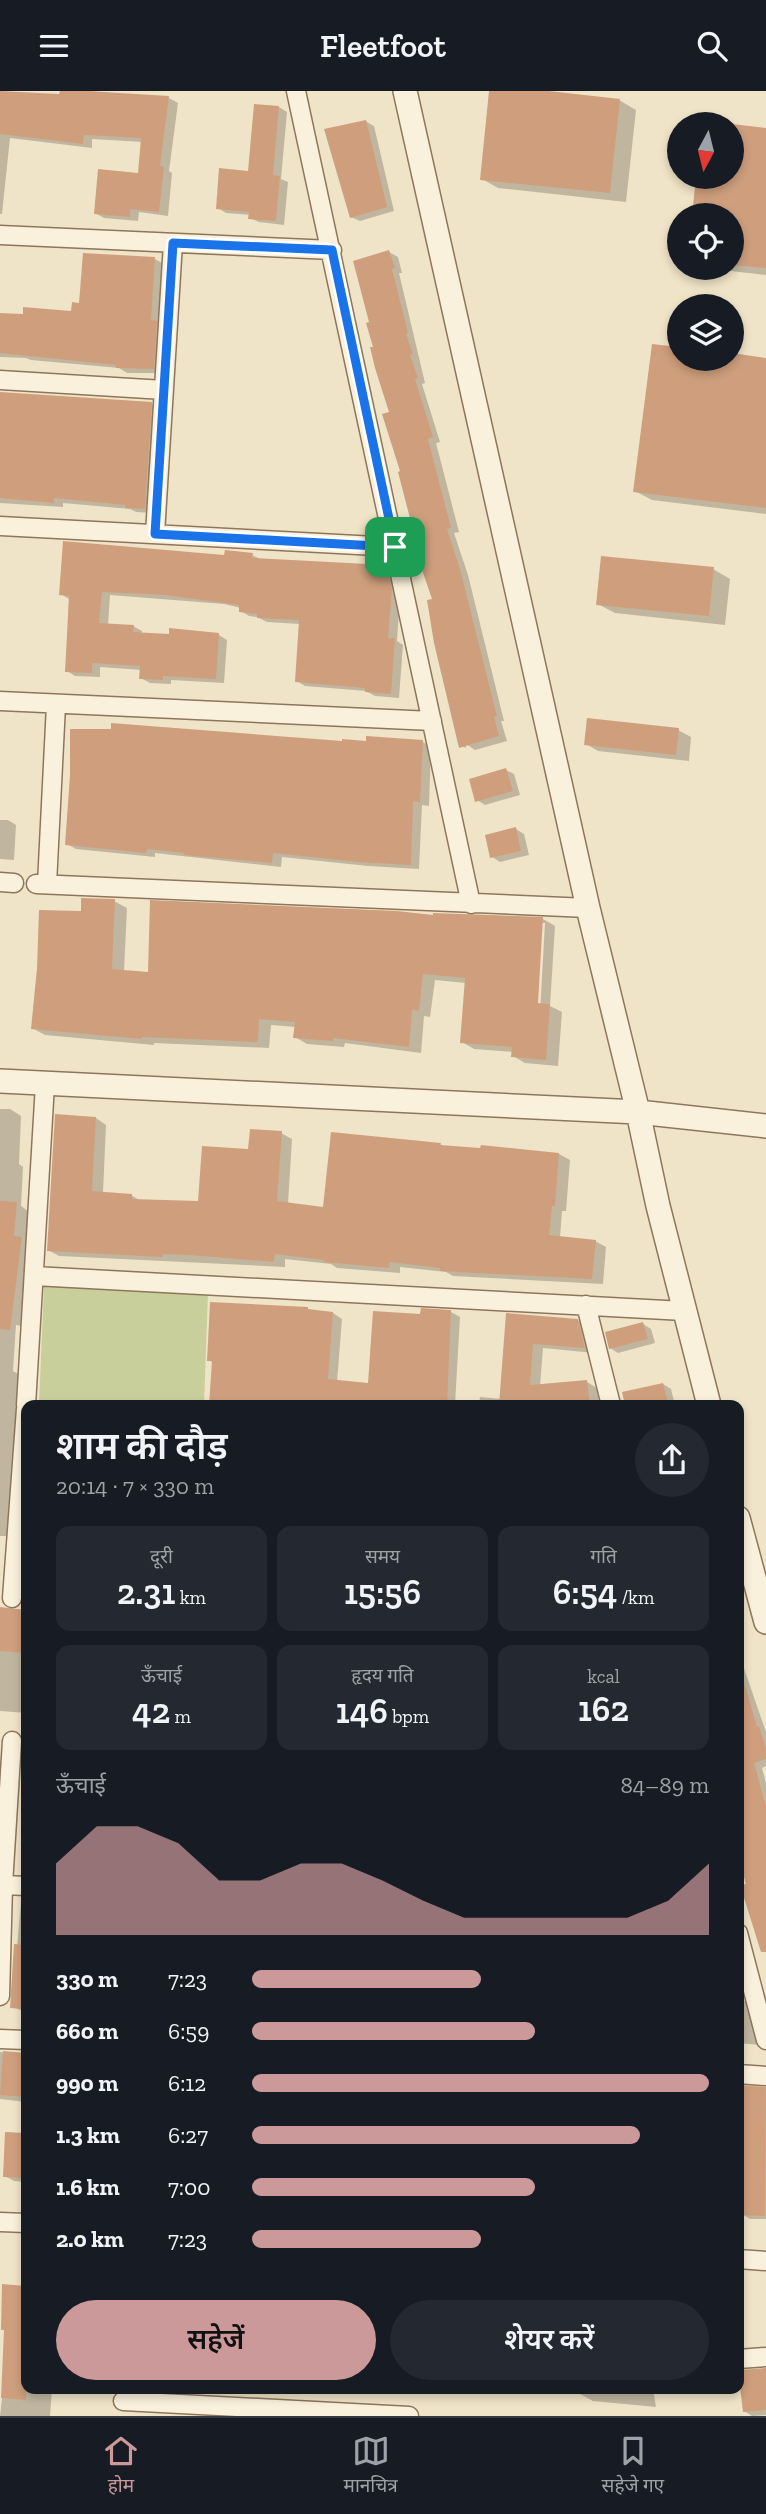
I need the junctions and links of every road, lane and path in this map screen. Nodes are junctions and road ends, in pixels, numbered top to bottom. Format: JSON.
{"nodes":[{"id":1,"x":296,"y":91,"type":"edge"},
{"id":2,"x":404,"y":91,"type":"edge"},
{"id":3,"x":0,"y":235,"type":"edge"},
{"id":4,"x":173,"y":243,"type":"junction"},
{"id":5,"x":332,"y":250,"type":"junction"},
{"id":6,"x":0,"y":380,"type":"edge"},
{"id":7,"x":164,"y":390,"type":"junction"},
{"id":8,"x":0,"y":526,"type":"edge"},
{"id":9,"x":155,"y":534,"type":"junction"},
{"id":10,"x":395,"y":547,"type":"junction"},
{"id":11,"x":0,"y":701,"type":"edge"},
{"id":12,"x":56,"y":705,"type":"junction"},
{"id":13,"x":432,"y":722,"type":"junction"},
{"id":14,"x":471,"y":904,"type":"junction"},
{"id":15,"x":589,"y":908,"type":"junction"},
{"id":16,"x":0,"y":1081,"type":"edge"},
{"id":17,"x":45,"y":1084,"type":"junction"},
{"id":18,"x":638,"y":1112,"type":"junction"},
{"id":19,"x":766,"y":1126,"type":"edge"},
{"id":20,"x":34,"y":1276,"type":"junction"},
{"id":21,"x":586,"y":1305,"type":"junction"},
{"id":22,"x":684,"y":1311,"type":"junction"},
{"id":23,"x":26,"y":1400,"type":"edge"},
{"id":24,"x":610,"y":1400,"type":"edge"},
{"id":25,"x":708,"y":1400,"type":"edge"},
{"id":26,"x":21,"y":1503,"type":"edge"},
{"id":27,"x":744,"y":1540,"type":"edge"},
{"id":28,"x":13,"y":1598,"type":"edge"},
{"id":29,"x":766,"y":1622,"type":"edge"},
{"id":30,"x":13,"y":1741,"type":"edge"},
{"id":31,"x":3,"y":1885,"type":"junction"},
{"id":32,"x":21,"y":1886,"type":"edge"},
{"id":33,"x":744,"y":1956,"type":"edge"},
{"id":34,"x":0,"y":1996,"type":"edge"},
{"id":35,"x":0,"y":2039,"type":"edge"},
{"id":36,"x":21,"y":2040,"type":"edge"},
{"id":37,"x":766,"y":2040,"type":"edge"},
{"id":38,"x":744,"y":2074,"type":"edge"},
{"id":39,"x":766,"y":2076,"type":"edge"},
{"id":40,"x":0,"y":2222,"type":"edge"},
{"id":41,"x":21,"y":2223,"type":"edge"},
{"id":42,"x":744,"y":2259,"type":"edge"},
{"id":43,"x":766,"y":2261,"type":"edge"},
{"id":44,"x":766,"y":2357,"type":"edge"},
{"id":45,"x":744,"y":2359,"type":"edge"},
{"id":46,"x":123,"y":2402,"type":"edge"},
{"id":47,"x":409,"y":2416,"type":"edge"}],
"edges":[{"from":1,"to":5,"type":"street"},
{"from":2,"to":15,"type":"street"},
{"from":3,"to":4,"type":"street"},
{"from":4,"to":5,"type":"street"},
{"from":4,"to":7,"type":"street"},
{"from":5,"to":10,"type":"street"},
{"from":6,"to":7,"type":"street"},
{"from":7,"to":9,"type":"street"},
{"from":8,"to":9,"type":"street"},
{"from":9,"to":10,"type":"street"},
{"from":10,"to":13,"type":"street"},
{"from":11,"to":12,"type":"street"},
{"from":12,"to":13,"type":"street"},
{"from":12,"to":14,"type":"street"},
{"from":13,"to":14,"type":"street"},
{"from":14,"to":15,"type":"street"},
{"from":15,"to":18,"type":"street"},
{"from":16,"to":17,"type":"street"},
{"from":17,"to":18,"type":"street"},
{"from":17,"to":20,"type":"street"},
{"from":18,"to":19,"type":"street"},
{"from":18,"to":22,"type":"street"},
{"from":20,"to":21,"type":"street"},
{"from":20,"to":23,"type":"street"},
{"from":21,"to":22,"type":"street"},
{"from":21,"to":24,"type":"street"},
{"from":22,"to":25,"type":"street"},
{"from":26,"to":28,"type":"street"},
{"from":27,"to":29,"type":"street"},
{"from":30,"to":31,"type":"street"},
{"from":31,"to":32,"type":"street"},
{"from":31,"to":34,"type":"street"},
{"from":33,"to":37,"type":"street"},
{"from":35,"to":36,"type":"street"},
{"from":38,"to":39,"type":"street"},
{"from":40,"to":41,"type":"street"},
{"from":42,"to":43,"type":"street"},
{"from":44,"to":45,"type":"street"},
{"from":46,"to":47,"type":"street"}]}
